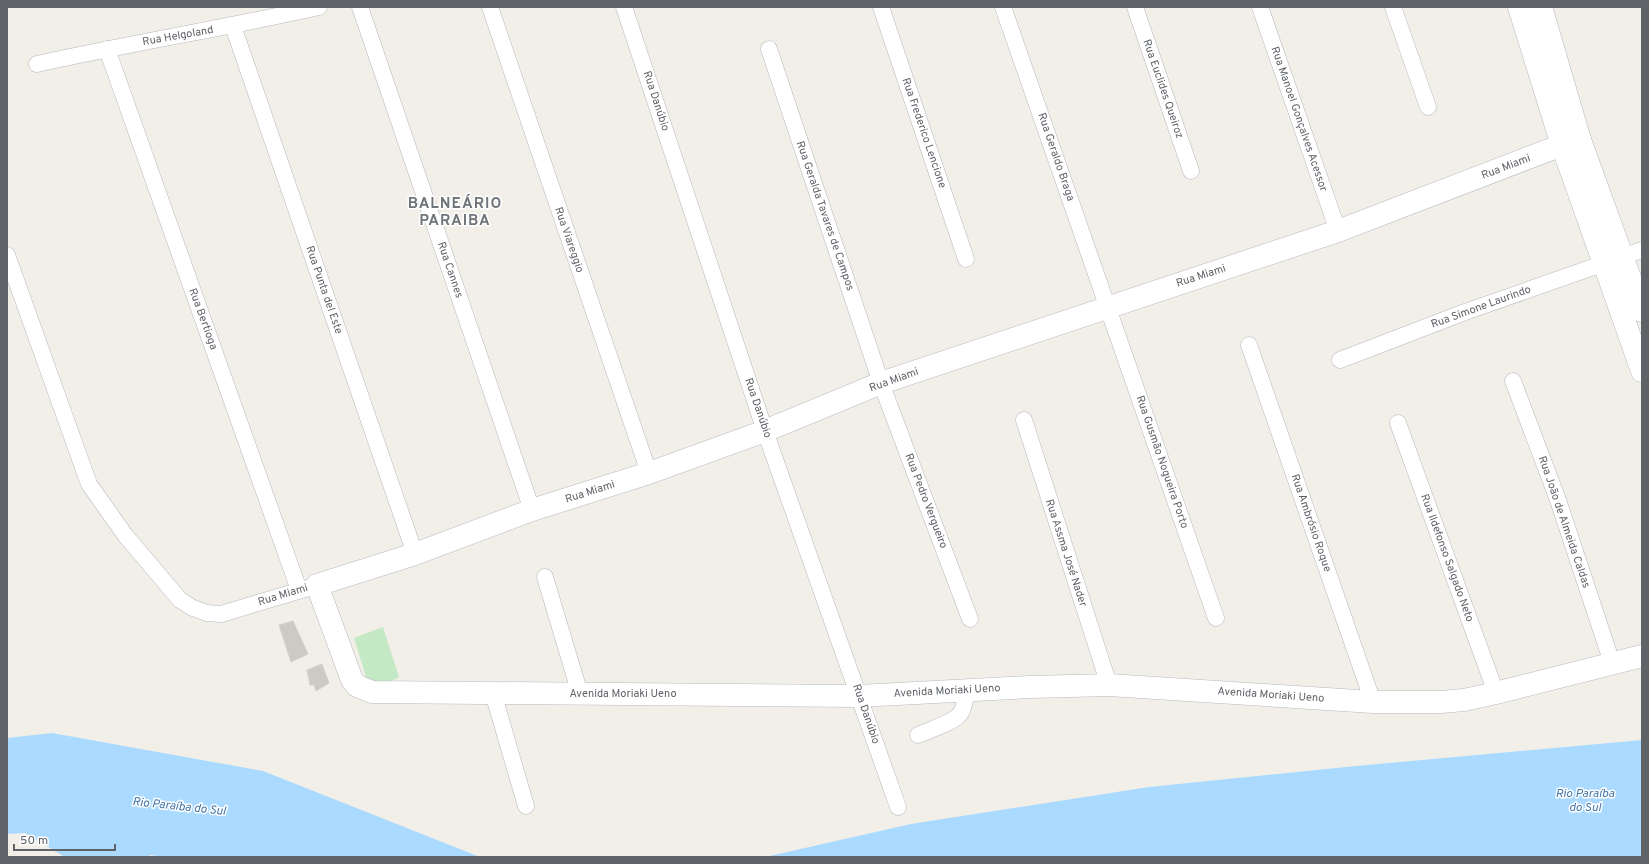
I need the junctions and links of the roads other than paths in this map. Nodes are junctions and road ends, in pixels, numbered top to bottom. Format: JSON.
{"nodes":[{"id":1,"x":319,"y":7,"type":"edge"},
{"id":2,"x":360,"y":7,"type":"edge"},
{"id":3,"x":490,"y":7,"type":"edge"},
{"id":4,"x":624,"y":7,"type":"edge"},
{"id":5,"x":881,"y":7,"type":"edge"},
{"id":6,"x":1004,"y":7,"type":"edge"},
{"id":7,"x":1135,"y":7,"type":"edge"},
{"id":8,"x":1260,"y":7,"type":"edge"},
{"id":9,"x":1393,"y":7,"type":"edge"},
{"id":10,"x":1519,"y":7,"type":"edge"},
{"id":11,"x":1541,"y":7,"type":"edge"},
{"id":12,"x":233,"y":26,"type":"junction"},
{"id":13,"x":107,"y":48,"type":"junction"},
{"id":14,"x":769,"y":49,"type":"dead end"},
{"id":15,"x":37,"y":64,"type":"dead end"},
{"id":16,"x":1428,"y":107,"type":"dead end"},
{"id":17,"x":1571,"y":143,"type":"junction"},
{"id":18,"x":1191,"y":171,"type":"dead end"},
{"id":19,"x":1338,"y":231,"type":"junction"},
{"id":20,"x":7,"y":256,"type":"edge"},
{"id":21,"x":1623,"y":257,"type":"edge"},
{"id":22,"x":966,"y":259,"type":"dead end"},
{"id":23,"x":1108,"y":306,"type":"junction"},
{"id":24,"x":1642,"y":311,"type":"edge"},
{"id":25,"x":1249,"y":344,"type":"dead end"},
{"id":26,"x":1340,"y":360,"type":"dead end"},
{"id":27,"x":1642,"y":371,"type":"edge"},
{"id":28,"x":1513,"y":381,"type":"dead end"},
{"id":29,"x":881,"y":383,"type":"junction"},
{"id":30,"x":1024,"y":420,"type":"dead end"},
{"id":31,"x":1398,"y":423,"type":"dead end"},
{"id":32,"x":765,"y":431,"type":"junction"},
{"id":33,"x":649,"y":473,"type":"junction"},
{"id":34,"x":532,"y":510,"type":"junction"},
{"id":35,"x":415,"y":554,"type":"junction"},
{"id":36,"x":545,"y":577,"type":"dead end"},
{"id":37,"x":308,"y":588,"type":"junction"},
{"id":38,"x":1216,"y":618,"type":"dead end"},
{"id":39,"x":970,"y":619,"type":"dead end"},
{"id":40,"x":1642,"y":656,"type":"edge"},
{"id":41,"x":1612,"y":663,"type":"junction"},
{"id":42,"x":1109,"y":686,"type":"junction"},
{"id":43,"x":967,"y":690,"type":"junction"},
{"id":44,"x":493,"y":693,"type":"junction"},
{"id":45,"x":1496,"y":693,"type":"junction"},
{"id":46,"x":580,"y":694,"type":"junction"},
{"id":47,"x":859,"y":696,"type":"junction"},
{"id":48,"x":1373,"y":702,"type":"junction"},
{"id":49,"x":918,"y":735,"type":"dead end"},
{"id":50,"x":526,"y":806,"type":"dead end"},
{"id":51,"x":898,"y":807,"type":"dead end"}],
"edges":[{"from":1,"to":12,"type":"street","name":"Rua Helgoland"},
{"from":2,"to":34,"type":"street","name":"Rua Cannes"},
{"from":3,"to":33,"type":"street","name":"Rua Viareggio"},
{"from":4,"to":32,"type":"street","name":"Rua Danúbio"},
{"from":5,"to":22,"type":"street","name":"Rua Frederico Lencione"},
{"from":6,"to":23,"type":"street","name":"Rua Geraldo Braga"},
{"from":7,"to":18,"type":"street","name":"Rua Euclides Queiroz"},
{"from":8,"to":19,"type":"street","name":"Rua Manoel Gonçalves Acessor"},
{"from":9,"to":16,"type":"street"},
{"from":10,"to":17,"type":"street"},
{"from":11,"to":17,"type":"street"},
{"from":12,"to":13,"type":"street","name":"Rua Helgoland"},
{"from":12,"to":35,"type":"street","name":"Rua Punta del Este"},
{"from":13,"to":15,"type":"street","name":"Rua Helgoland"},
{"from":13,"to":37,"type":"street","name":"Rua Bertioga"},
{"from":14,"to":29,"type":"street","name":"Rua Geralda Tavares de Campos"},
{"from":17,"to":19,"type":"street","name":"Rua Miami"},
{"from":17,"to":21,"type":"street"},
{"from":19,"to":23,"type":"street","name":"Rua Miami"},
{"from":20,"to":37,"type":"street","name":"Rua Miami"},
{"from":21,"to":24,"type":"street"},
{"from":21,"to":26,"type":"street","name":"Rua Simone Laurindo"},
{"from":21,"to":27,"type":"street"},
{"from":23,"to":29,"type":"street","name":"Rua Miami"},
{"from":23,"to":38,"type":"street","name":"Rua Gusmão Nogueira Porto"},
{"from":25,"to":48,"type":"street","name":"Rua Ambrósio Roque"},
{"from":28,"to":41,"type":"street","name":"Rua João de Almeida Caldas"},
{"from":29,"to":32,"type":"street","name":"Rua Miami"},
{"from":29,"to":39,"type":"street","name":"Rua Pedro Vergueiro"},
{"from":30,"to":42,"type":"street","name":"Rua Assma José Nader"},
{"from":31,"to":45,"type":"street","name":"Rua Ildefonso Salgado Neto"},
{"from":32,"to":33,"type":"street","name":"Rua Miami"},
{"from":32,"to":47,"type":"street","name":"Rua Danúbio"},
{"from":33,"to":34,"type":"street","name":"Rua Miami"},
{"from":34,"to":35,"type":"street","name":"Rua Miami"},
{"from":35,"to":37,"type":"street","name":"Rua Miami"},
{"from":36,"to":46,"type":"street"},
{"from":37,"to":44,"type":"street","name":"Avenida Moriaki Ueno"},
{"from":40,"to":41,"type":"street","name":"Avenida Moriaki Ueno"},
{"from":41,"to":45,"type":"street","name":"Avenida Moriaki Ueno"},
{"from":42,"to":43,"type":"street","name":"Avenida Moriaki Ueno"},
{"from":42,"to":48,"type":"street","name":"Avenida Moriaki Ueno"},
{"from":43,"to":47,"type":"street","name":"Avenida Moriaki Ueno"},
{"from":43,"to":49,"type":"street"},
{"from":44,"to":46,"type":"street","name":"Avenida Moriaki Ueno"},
{"from":44,"to":50,"type":"street"},
{"from":45,"to":48,"type":"street","name":"Avenida Moriaki Ueno"},
{"from":46,"to":47,"type":"street","name":"Avenida Moriaki Ueno"},
{"from":47,"to":51,"type":"street","name":"Rua Danúbio"}]}
